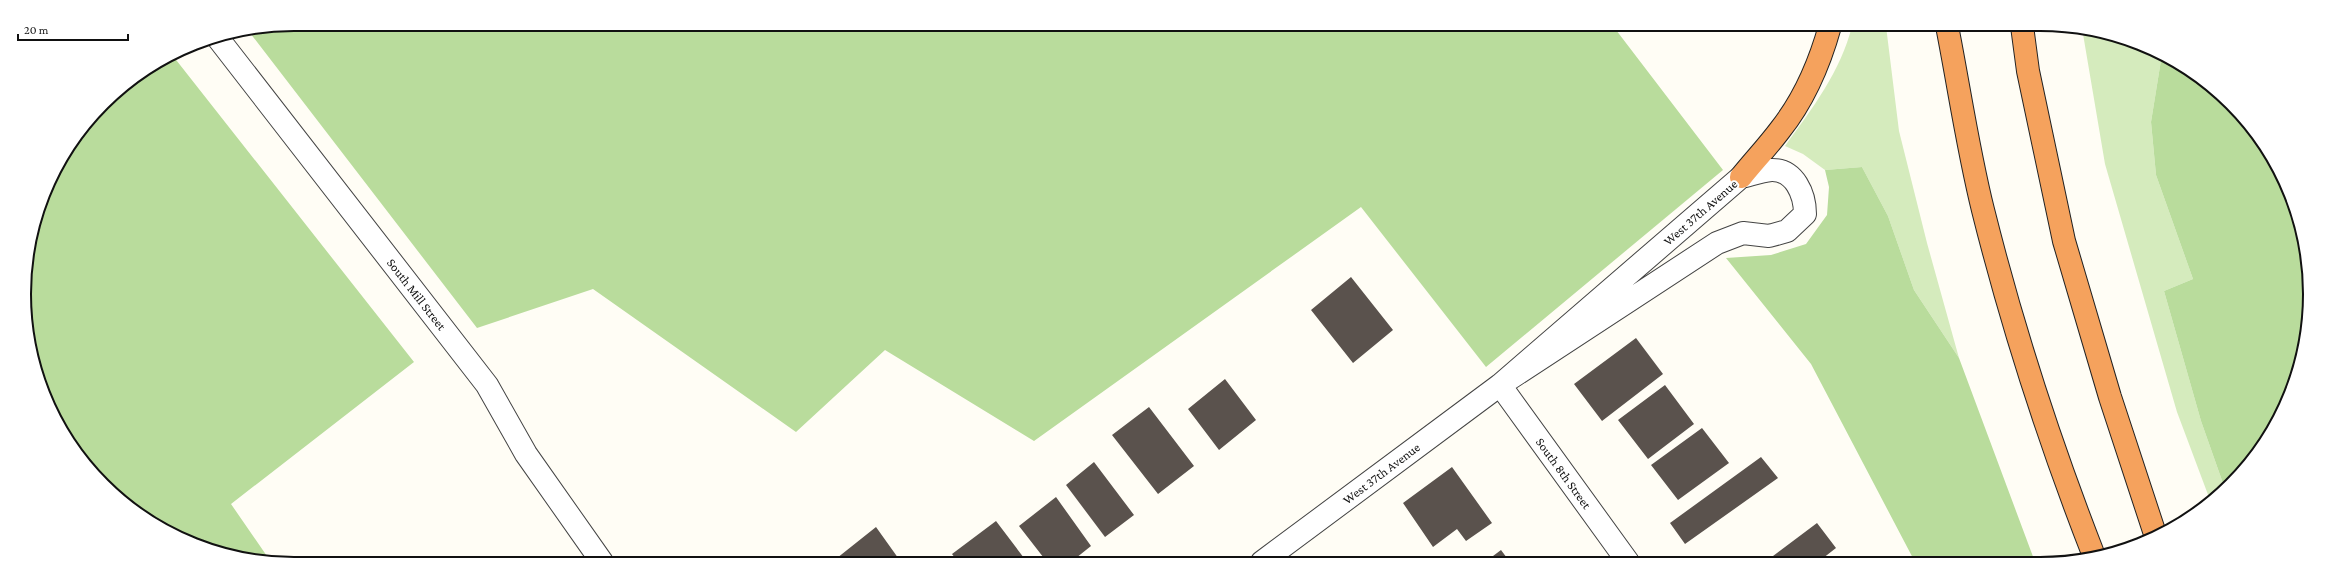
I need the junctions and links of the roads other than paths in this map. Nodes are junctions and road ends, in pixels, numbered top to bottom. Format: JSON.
{"nodes":[{"id":1,"x":1829,"y":31,"type":"edge"},
{"id":2,"x":1948,"y":31,"type":"edge"},
{"id":3,"x":2023,"y":31,"type":"edge"},
{"id":4,"x":221,"y":41,"type":"edge"},
{"id":5,"x":1741,"y":177,"type":"junction"},
{"id":6,"x":1500,"y":385,"type":"junction"},
{"id":7,"x":2154,"y":531,"type":"edge"},
{"id":8,"x":2092,"y":552,"type":"edge"},
{"id":9,"x":598,"y":557,"type":"edge"},
{"id":10,"x":1269,"y":557,"type":"edge"},
{"id":11,"x":1624,"y":557,"type":"edge"}],
"edges":[{"from":1,"to":5,"type":"highway"},
{"from":2,"to":8,"type":"highway"},
{"from":3,"to":7,"type":"highway"},
{"from":4,"to":9,"type":"street","name":"South Mill Street"},
{"from":5,"to":6,"type":"street","name":"West 37th Avenue"},
{"from":5,"to":6,"type":"street","name":"West 37th Avenue"},
{"from":6,"to":10,"type":"street","name":"West 37th Avenue"},
{"from":6,"to":11,"type":"street","name":"South 8th Street"}]}
